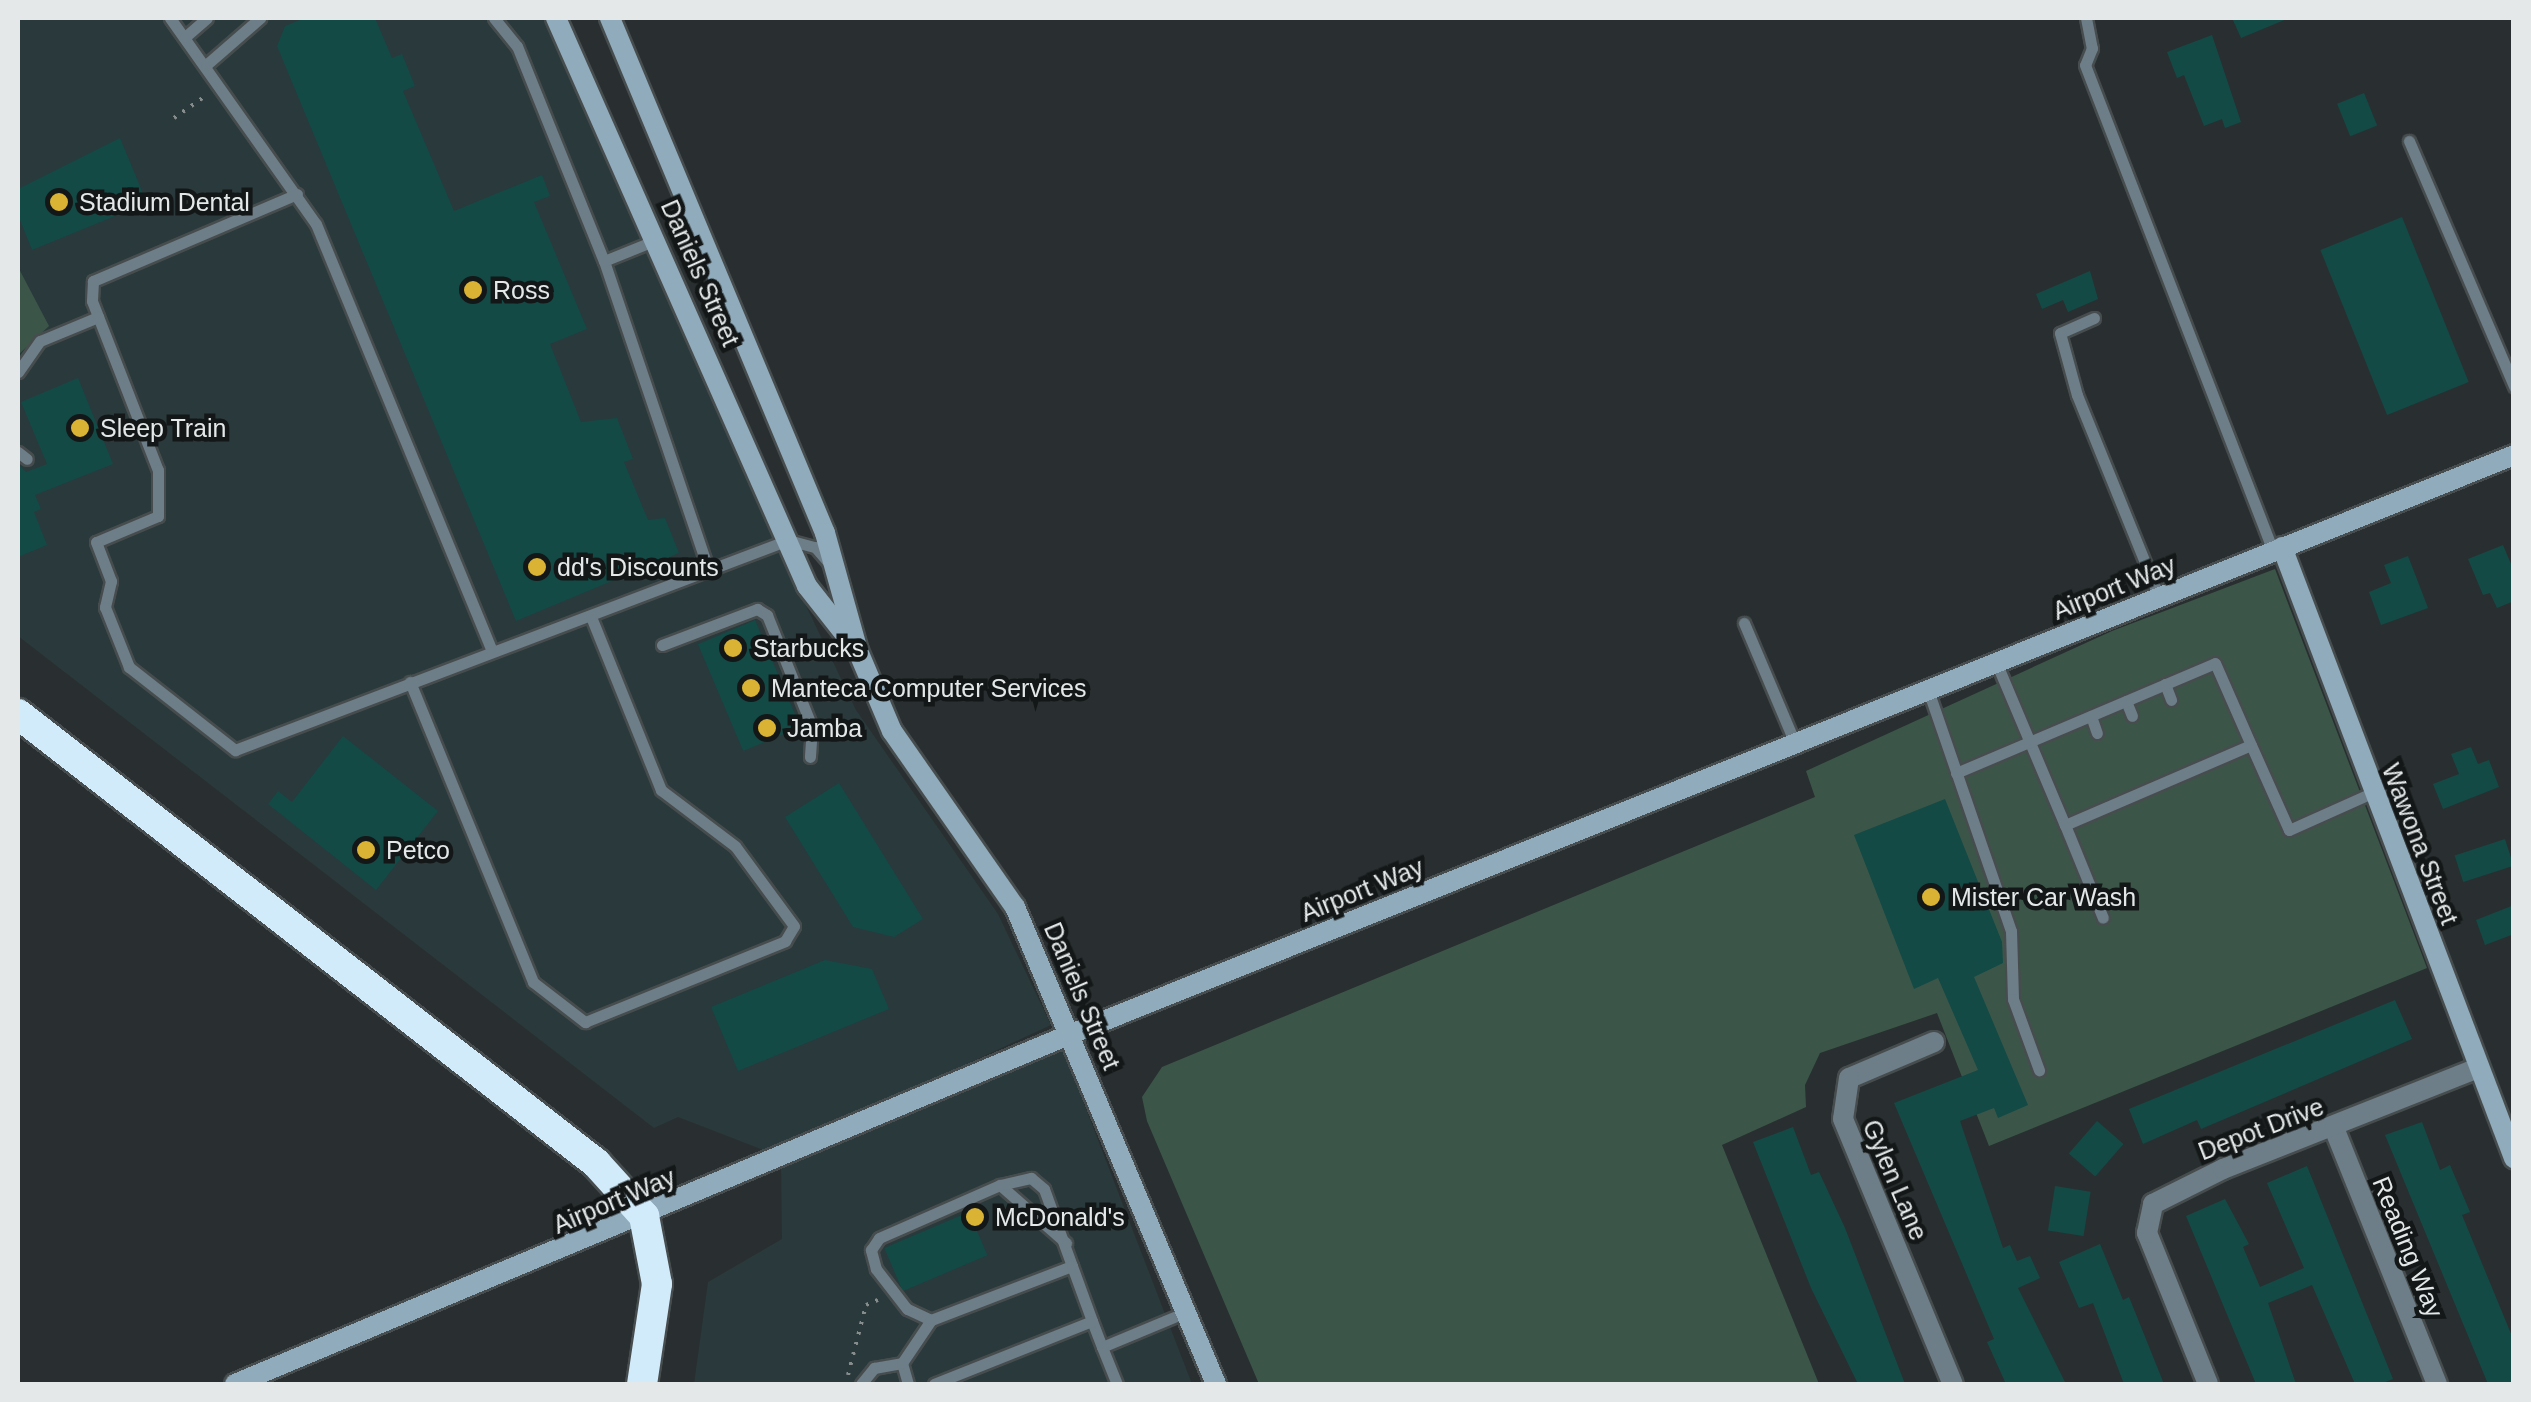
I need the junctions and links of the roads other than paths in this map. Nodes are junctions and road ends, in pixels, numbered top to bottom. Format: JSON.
{"nodes":[{"id":1,"x":170,"y":18,"type":"edge"},
{"id":2,"x":207,"y":18,"type":"edge"},
{"id":3,"x":260,"y":18,"type":"edge"},
{"id":4,"x":494,"y":18,"type":"edge"},
{"id":5,"x":556,"y":18,"type":"edge"},
{"id":6,"x":610,"y":18,"type":"edge"},
{"id":7,"x":2086,"y":18,"type":"edge"},
{"id":8,"x":185,"y":37,"type":"junction"},
{"id":9,"x":206,"y":65,"type":"junction"},
{"id":10,"x":2408,"y":141,"type":"dead end"},
{"id":11,"x":297,"y":194,"type":"junction"},
{"id":12,"x":658,"y":239,"type":"junction"},
{"id":13,"x":604,"y":261,"type":"junction"},
{"id":14,"x":98,"y":317,"type":"junction"},
{"id":15,"x":2094,"y":318,"type":"dead end"},
{"id":16,"x":18,"y":372,"type":"edge"},
{"id":17,"x":2514,"y":386,"type":"edge"},
{"id":18,"x":2514,"y":455,"type":"edge"},
{"id":19,"x":788,"y":540,"type":"junction"},
{"id":20,"x":2277,"y":549,"type":"junction"},
{"id":21,"x":710,"y":571,"type":"junction"},
{"id":22,"x":836,"y":572,"type":"junction"},
{"id":23,"x":2159,"y":597,"type":"junction"},
{"id":24,"x":591,"y":617,"type":"junction"},
{"id":25,"x":1744,"y":623,"type":"dead end"},
{"id":26,"x":662,"y":645,"type":"dead end"},
{"id":27,"x":492,"y":650,"type":"junction"},
{"id":28,"x":858,"y":651,"type":"junction"},
{"id":29,"x":1996,"y":662,"type":"junction"},
{"id":30,"x":410,"y":682,"type":"junction"},
{"id":31,"x":2165,"y":684,"type":"junction"},
{"id":32,"x":1928,"y":690,"type":"junction"},
{"id":33,"x":2171,"y":700,"type":"dead end"},
{"id":34,"x":2126,"y":702,"type":"junction"},
{"id":35,"x":18,"y":714,"type":"edge"},
{"id":36,"x":2091,"y":716,"type":"junction"},
{"id":37,"x":2132,"y":716,"type":"dead end"},
{"id":38,"x":2097,"y":733,"type":"dead end"},
{"id":39,"x":1795,"y":743,"type":"junction"},
{"id":40,"x":2031,"y":744,"type":"junction"},
{"id":41,"x":2251,"y":745,"type":"junction"},
{"id":42,"x":2193,"y":755,"type":"dead end"},
{"id":43,"x":810,"y":758,"type":"dead end"},
{"id":44,"x":2198,"y":768,"type":"junction"},
{"id":45,"x":2155,"y":769,"type":"dead end"},
{"id":46,"x":1956,"y":774,"type":"junction"},
{"id":47,"x":2162,"y":784,"type":"junction"},
{"id":48,"x":2374,"y":792,"type":"junction"},
{"id":49,"x":2065,"y":825,"type":"junction"},
{"id":50,"x":2103,"y":918,"type":"dead end"},
{"id":51,"x":1072,"y":1034,"type":"junction"},
{"id":52,"x":1934,"y":1042,"type":"dead end"},
{"id":53,"x":2478,"y":1068,"type":"junction"},
{"id":54,"x":2039,"y":1070,"type":"dead end"},
{"id":55,"x":2334,"y":1128,"type":"junction"},
{"id":56,"x":2509,"y":1132,"type":"edge"},
{"id":57,"x":2514,"y":1158,"type":"edge"},
{"id":58,"x":1000,"y":1185,"type":"junction"},
{"id":59,"x":644,"y":1216,"type":"junction"},
{"id":60,"x":1066,"y":1243,"type":"junction"},
{"id":61,"x":1072,"y":1266,"type":"junction"},
{"id":62,"x":1186,"y":1312,"type":"junction"},
{"id":63,"x":931,"y":1320,"type":"junction"},
{"id":64,"x":1092,"y":1321,"type":"junction"},
{"id":65,"x":1102,"y":1347,"type":"junction"},
{"id":66,"x":902,"y":1363,"type":"junction"},
{"id":67,"x":235,"y":1384,"type":"edge"},
{"id":68,"x":642,"y":1384,"type":"edge"},
{"id":69,"x":861,"y":1384,"type":"edge"},
{"id":70,"x":908,"y":1384,"type":"edge"},
{"id":71,"x":934,"y":1384,"type":"edge"},
{"id":72,"x":1118,"y":1384,"type":"edge"},
{"id":73,"x":1216,"y":1384,"type":"edge"},
{"id":74,"x":1953,"y":1384,"type":"edge"},
{"id":75,"x":2208,"y":1384,"type":"edge"},
{"id":76,"x":2437,"y":1384,"type":"edge"}],
"edges":[{"from":1,"to":8,"type":"lane"},
{"from":2,"to":8,"type":"lane"},
{"from":3,"to":9,"type":"lane"},
{"from":4,"to":13,"type":"lane"},
{"from":5,"to":12,"type":"main road","name":"Daniels Street"},
{"from":6,"to":22,"type":"main road","name":"Daniels Street"},
{"from":7,"to":20,"type":"lane"},
{"from":8,"to":9,"type":"lane"},
{"from":9,"to":11,"type":"lane"},
{"from":10,"to":17,"type":"lane"},
{"from":11,"to":14,"type":"lane"},
{"from":11,"to":27,"type":"lane"},
{"from":12,"to":13,"type":"lane"},
{"from":12,"to":19,"type":"main road","name":"Daniels Street"},
{"from":13,"to":21,"type":"lane"},
{"from":14,"to":16,"type":"lane"},
{"from":14,"to":30,"type":"lane"},
{"from":15,"to":23,"type":"lane"},
{"from":18,"to":20,"type":"main road","name":"Airport Way"},
{"from":19,"to":21,"type":"lane"},
{"from":19,"to":22,"type":"lane"},
{"from":19,"to":28,"type":"main road","name":"Daniels Street"},
{"from":20,"to":23,"type":"main road","name":"Airport Way"},
{"from":20,"to":48,"type":"main road","name":"Wawona Street"},
{"from":21,"to":24,"type":"lane"},
{"from":22,"to":28,"type":"main road","name":"Daniels Street"},
{"from":23,"to":29,"type":"main road","name":"Airport Way"},
{"from":24,"to":27,"type":"lane"},
{"from":24,"to":30,"type":"lane"},
{"from":25,"to":39,"type":"lane"},
{"from":26,"to":43,"type":"lane"},
{"from":27,"to":30,"type":"lane"},
{"from":28,"to":51,"type":"main road","name":"Daniels Street"},
{"from":29,"to":32,"type":"main road","name":"Airport Way"},
{"from":29,"to":40,"type":"lane"},
{"from":31,"to":33,"type":"lane"},
{"from":31,"to":34,"type":"lane"},
{"from":31,"to":41,"type":"lane"},
{"from":32,"to":39,"type":"main road","name":"Airport Way"},
{"from":32,"to":46,"type":"lane"},
{"from":34,"to":36,"type":"lane"},
{"from":34,"to":37,"type":"lane"},
{"from":35,"to":59,"type":"highway"},
{"from":36,"to":38,"type":"lane"},
{"from":36,"to":40,"type":"lane"},
{"from":39,"to":51,"type":"main road","name":"Airport Way"},
{"from":40,"to":46,"type":"lane"},
{"from":40,"to":49,"type":"lane"},
{"from":41,"to":44,"type":"lane"},
{"from":41,"to":48,"type":"lane"},
{"from":42,"to":44,"type":"lane"},
{"from":44,"to":47,"type":"lane"},
{"from":45,"to":47,"type":"lane"},
{"from":46,"to":54,"type":"lane"},
{"from":47,"to":49,"type":"lane"},
{"from":48,"to":53,"type":"main road","name":"Wawona Street"},
{"from":49,"to":50,"type":"lane"},
{"from":51,"to":59,"type":"main road","name":"Airport Way"},
{"from":51,"to":62,"type":"main road","name":"Daniels Street"},
{"from":52,"to":74,"type":"street","name":"Gylen Lane"},
{"from":53,"to":55,"type":"street","name":"Depot Drive"},
{"from":53,"to":56,"type":"main road","name":"Wawona Street"},
{"from":55,"to":75,"type":"street","name":"Depot Drive"},
{"from":55,"to":76,"type":"street","name":"Reading Way"},
{"from":56,"to":57,"type":"main road","name":"Wawona Street"},
{"from":58,"to":60,"type":"lane"},
{"from":58,"to":60,"type":"lane"},
{"from":58,"to":63,"type":"lane"},
{"from":59,"to":67,"type":"main road","name":"Airport Way"},
{"from":59,"to":68,"type":"highway"},
{"from":60,"to":61,"type":"lane"},
{"from":61,"to":63,"type":"lane"},
{"from":61,"to":64,"type":"lane"},
{"from":62,"to":65,"type":"lane"},
{"from":62,"to":73,"type":"main road","name":"Daniels Street"},
{"from":63,"to":66,"type":"lane"},
{"from":64,"to":65,"type":"lane"},
{"from":64,"to":71,"type":"lane"},
{"from":65,"to":72,"type":"lane"},
{"from":66,"to":69,"type":"lane"},
{"from":66,"to":70,"type":"lane"}]}
